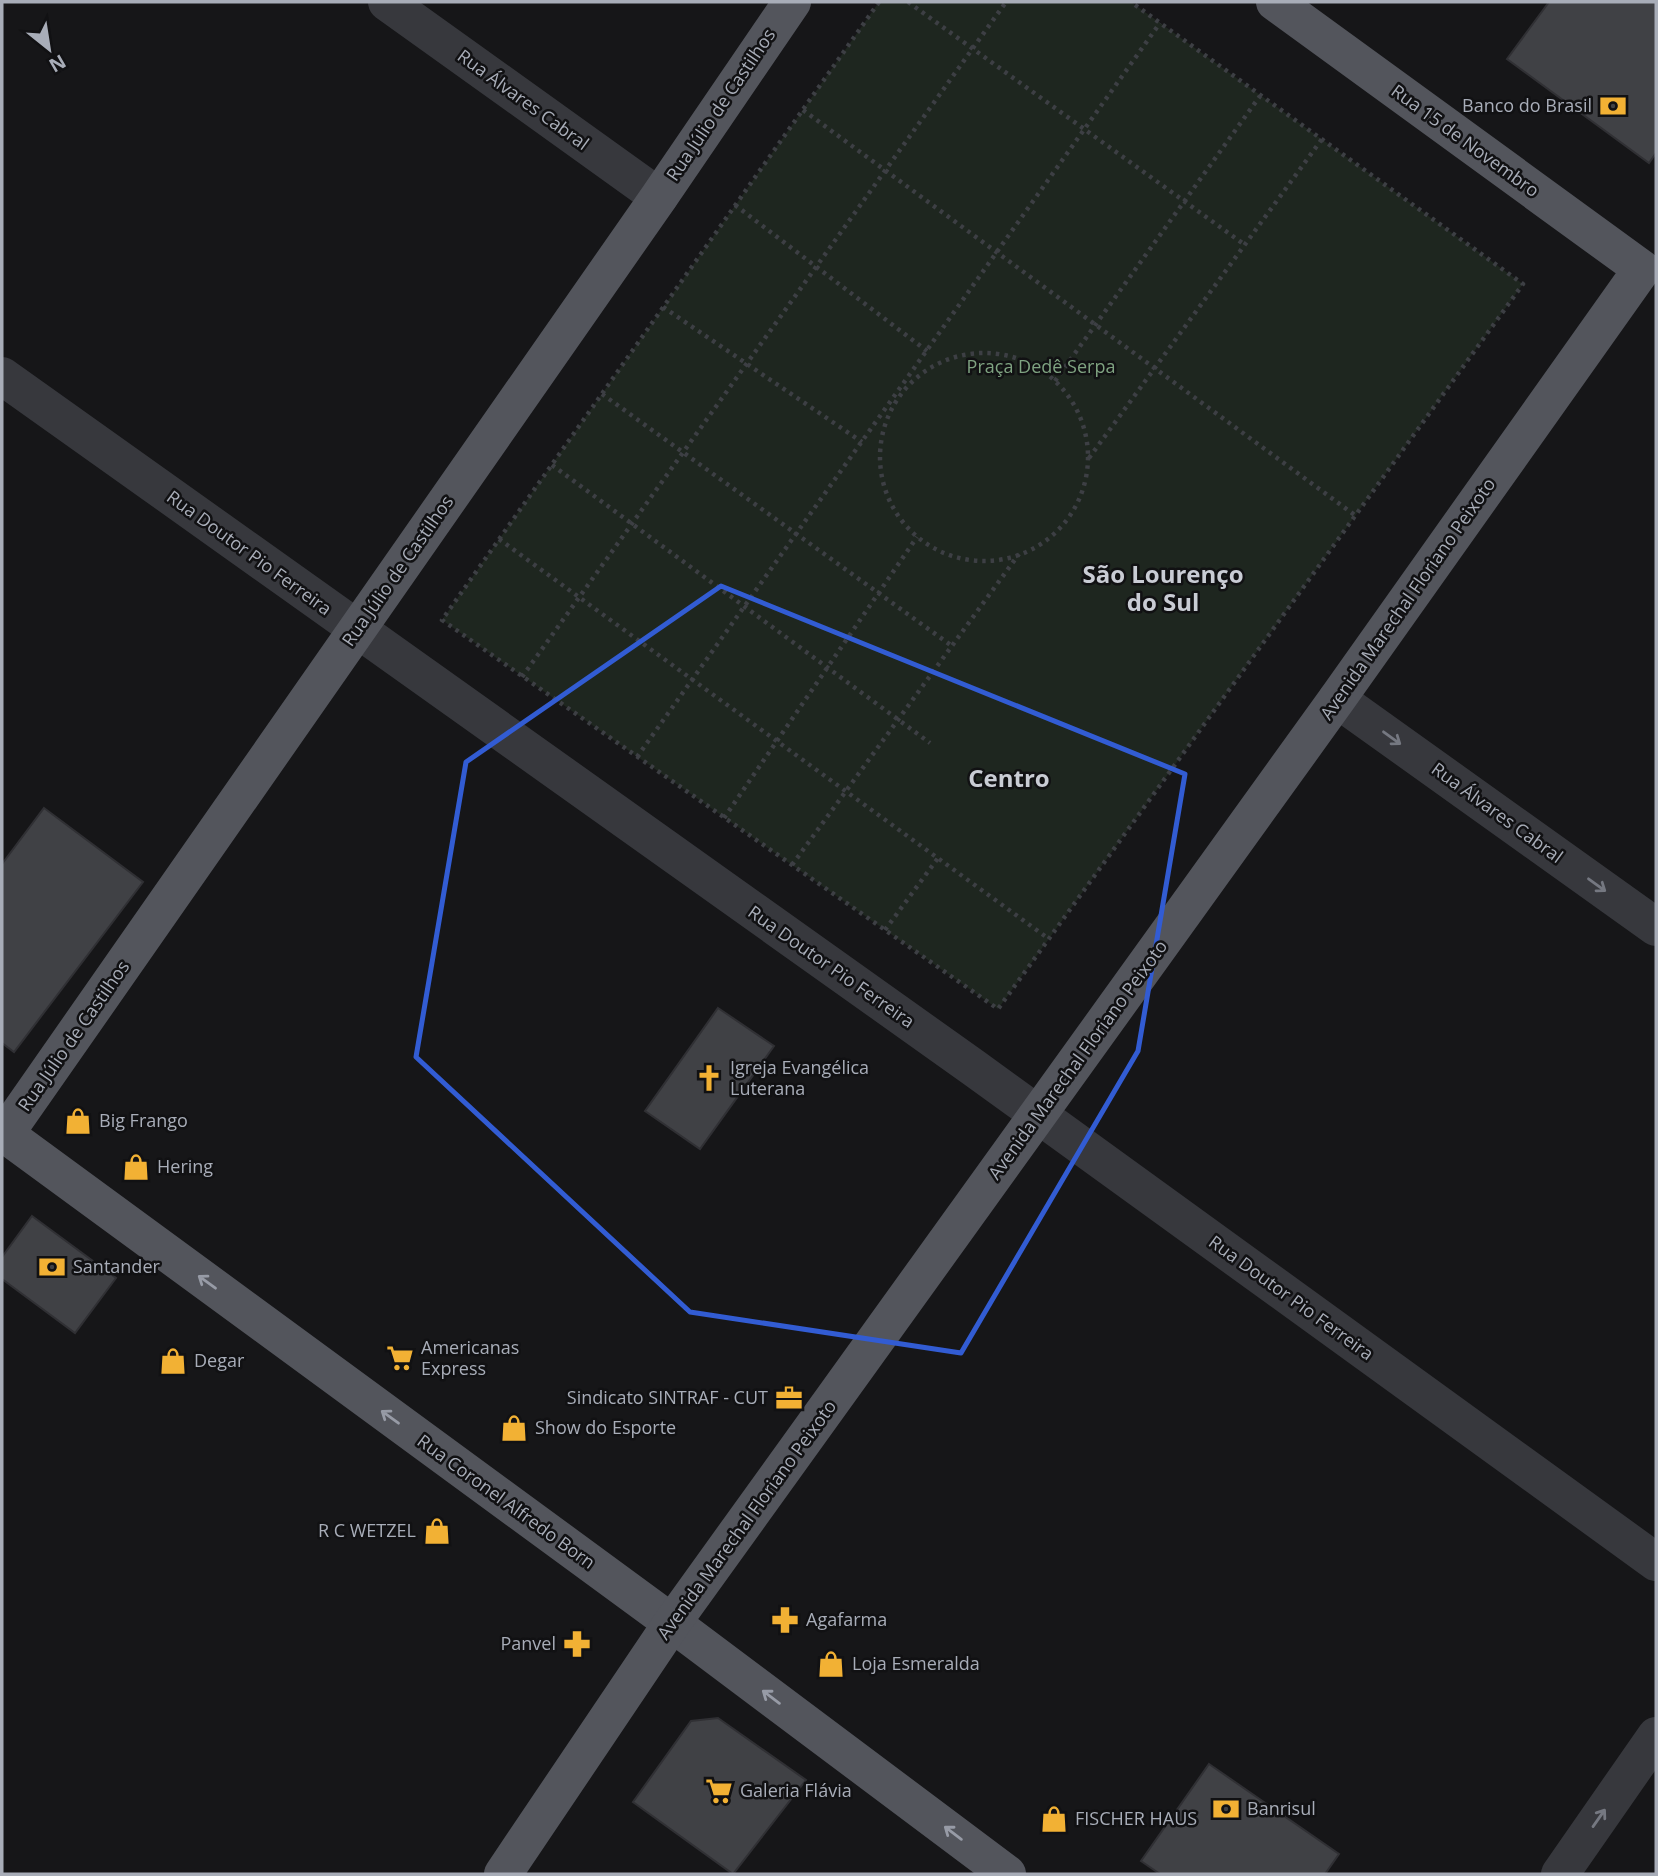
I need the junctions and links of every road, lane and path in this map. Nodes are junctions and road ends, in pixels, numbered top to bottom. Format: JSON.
{"nodes":[{"id":1,"x":387,"y":2,"type":"edge"},
{"id":2,"x":792,"y":2,"type":"edge"},
{"id":3,"x":879,"y":2,"type":"edge"},
{"id":4,"x":908,"y":2,"type":"edge"},
{"id":5,"x":1006,"y":2,"type":"edge"},
{"id":6,"x":1131,"y":2,"type":"edge"},
{"id":7,"x":1275,"y":2,"type":"edge"},
{"id":8,"x":1160,"y":23,"type":"junction"},
{"id":9,"x":972,"y":48,"type":"junction"},
{"id":10,"x":1260,"y":96,"type":"junction"},
{"id":11,"x":803,"y":110,"type":"junction"},
{"id":12,"x":1084,"y":130,"type":"junction"},
{"id":13,"x":1322,"y":139,"type":"junction"},
{"id":14,"x":884,"y":170,"type":"junction"},
{"id":15,"x":659,"y":197,"type":"junction"},
{"id":16,"x":1184,"y":202,"type":"junction"},
{"id":17,"x":736,"y":205,"type":"junction"},
{"id":18,"x":1245,"y":245,"type":"junction"},
{"id":19,"x":997,"y":252,"type":"junction"},
{"id":20,"x":1651,"y":265,"type":"edge"},
{"id":21,"x":816,"y":267,"type":"junction"},
{"id":22,"x":663,"y":307,"type":"junction"},
{"id":23,"x":1096,"y":325,"type":"junction"},
{"id":24,"x":927,"y":351,"type":"junction"},
{"id":25,"x":746,"y":363,"type":"junction"},
{"id":26,"x":1155,"y":368,"type":"junction"},
{"id":27,"x":2,"y":376,"type":"edge"},
{"id":28,"x":1055,"y":382,"type":"junction"},
{"id":29,"x":602,"y":394,"type":"junction"},
{"id":30,"x":862,"y":442,"type":"junction"},
{"id":31,"x":683,"y":452,"type":"junction"},
{"id":32,"x":1089,"y":458,"type":"junction"},
{"id":33,"x":552,"y":465,"type":"junction"},
{"id":34,"x":1356,"y":516,"type":"junction"},
{"id":35,"x":632,"y":524,"type":"junction"},
{"id":36,"x":796,"y":534,"type":"junction"},
{"id":37,"x":918,"y":537,"type":"junction"},
{"id":38,"x":499,"y":539,"type":"junction"},
{"id":39,"x":1020,"y":554,"type":"junction"},
{"id":40,"x":879,"y":594,"type":"junction"},
{"id":41,"x":579,"y":597,"type":"junction"},
{"id":42,"x":744,"y":606,"type":"junction"},
{"id":43,"x":357,"y":631,"type":"junction"},
{"id":44,"x":952,"y":646,"type":"junction"},
{"id":45,"x":828,"y":668,"type":"junction"},
{"id":46,"x":522,"y":677,"type":"junction"},
{"id":47,"x":692,"y":679,"type":"junction"},
{"id":48,"x":1337,"y":699,"type":"junction"},
{"id":49,"x":898,"y":720,"type":"junction"},
{"id":50,"x":777,"y":741,"type":"junction"},
{"id":51,"x":930,"y":743,"type":"dead end"},
{"id":52,"x":637,"y":757,"type":"junction"},
{"id":53,"x":847,"y":791,"type":"junction"},
{"id":54,"x":724,"y":818,"type":"junction"},
{"id":55,"x":939,"y":858,"type":"junction"},
{"id":56,"x":792,"y":865,"type":"junction"},
{"id":57,"x":1656,"y":927,"type":"edge"},
{"id":58,"x":885,"y":930,"type":"junction"},
{"id":59,"x":1049,"y":939,"type":"junction"},
{"id":60,"x":1039,"y":1115,"type":"junction"},
{"id":61,"x":3,"y":1135,"type":"edge"},
{"id":62,"x":1656,"y":1562,"type":"edge"},
{"id":63,"x":672,"y":1623,"type":"junction"},
{"id":64,"x":1656,"y":1736,"type":"edge"},
{"id":65,"x":503,"y":1874,"type":"edge"},
{"id":66,"x":1007,"y":1874,"type":"edge"},
{"id":67,"x":1560,"y":1874,"type":"edge"}],
"edges":[{"from":1,"to":15,"type":"street","name":"Rua Álvares Cabral"},
{"from":2,"to":15,"type":"main road","name":"Rua Júlio de Castilhos"},
{"from":3,"to":11,"type":"path"},
{"from":4,"to":9,"type":"path"},
{"from":5,"to":9,"type":"path"},
{"from":6,"to":8,"type":"path"},
{"from":7,"to":20,"type":"main road","name":"Rua 15 de Novembro"},
{"from":8,"to":10,"type":"path"},
{"from":8,"to":12,"type":"path"},
{"from":9,"to":12,"type":"path"},
{"from":9,"to":14,"type":"path"},
{"from":10,"to":13,"type":"path"},
{"from":10,"to":16,"type":"path"},
{"from":11,"to":14,"type":"path"},
{"from":11,"to":17,"type":"path"},
{"from":12,"to":16,"type":"path"},
{"from":12,"to":19,"type":"path"},
{"from":13,"to":18,"type":"path"},
{"from":13,"to":34,"type":"path"},
{"from":14,"to":19,"type":"path"},
{"from":14,"to":21,"type":"path"},
{"from":15,"to":43,"type":"main road","name":"Rua Júlio de Castilhos"},
{"from":16,"to":18,"type":"path"},
{"from":16,"to":23,"type":"path"},
{"from":17,"to":21,"type":"path"},
{"from":17,"to":22,"type":"path"},
{"from":18,"to":26,"type":"path"},
{"from":19,"to":23,"type":"path"},
{"from":19,"to":24,"type":"path"},
{"from":20,"to":48,"type":"main road","name":"Avenida Marechal Floriano Peixoto"},
{"from":21,"to":24,"type":"path"},
{"from":21,"to":25,"type":"path"},
{"from":22,"to":25,"type":"path"},
{"from":22,"to":29,"type":"path"},
{"from":23,"to":26,"type":"path"},
{"from":23,"to":28,"type":"path"},
{"from":24,"to":30,"type":"path"},
{"from":25,"to":30,"type":"path"},
{"from":25,"to":31,"type":"path"},
{"from":26,"to":32,"type":"path"},
{"from":26,"to":34,"type":"path"},
{"from":27,"to":43,"type":"street","name":"Rua Doutor Pio Ferreira"},
{"from":28,"to":32,"type":"path"},
{"from":28,"to":37,"type":"path"},
{"from":29,"to":31,"type":"path"},
{"from":29,"to":33,"type":"path"},
{"from":30,"to":36,"type":"path"},
{"from":31,"to":35,"type":"path"},
{"from":31,"to":36,"type":"path"},
{"from":32,"to":39,"type":"path"},
{"from":33,"to":35,"type":"path"},
{"from":33,"to":38,"type":"path"},
{"from":34,"to":59,"type":"path"},
{"from":35,"to":41,"type":"path"},
{"from":35,"to":42,"type":"path"},
{"from":36,"to":40,"type":"path"},
{"from":36,"to":42,"type":"path"},
{"from":37,"to":39,"type":"path"},
{"from":37,"to":40,"type":"path"},
{"from":38,"to":41,"type":"path"},
{"from":38,"to":46,"type":"path"},
{"from":39,"to":44,"type":"path"},
{"from":40,"to":44,"type":"path"},
{"from":40,"to":45,"type":"path"},
{"from":41,"to":46,"type":"path"},
{"from":41,"to":47,"type":"path"},
{"from":42,"to":45,"type":"path"},
{"from":42,"to":47,"type":"path"},
{"from":43,"to":60,"type":"street","name":"Rua Doutor Pio Ferreira"},
{"from":43,"to":61,"type":"main road","name":"Rua Júlio de Castilhos"},
{"from":44,"to":49,"type":"path"},
{"from":45,"to":49,"type":"path"},
{"from":45,"to":50,"type":"path"},
{"from":46,"to":52,"type":"path"},
{"from":47,"to":50,"type":"path"},
{"from":47,"to":52,"type":"path"},
{"from":48,"to":57,"type":"street","name":"Rua Álvares Cabral","one_way":true},
{"from":48,"to":60,"type":"main road","name":"Avenida Marechal Floriano Peixoto"},
{"from":49,"to":51,"type":"path"},
{"from":49,"to":53,"type":"path"},
{"from":50,"to":53,"type":"path"},
{"from":50,"to":54,"type":"path"},
{"from":52,"to":54,"type":"path"},
{"from":53,"to":55,"type":"path"},
{"from":53,"to":56,"type":"path"},
{"from":54,"to":56,"type":"path"},
{"from":55,"to":58,"type":"path"},
{"from":55,"to":59,"type":"path"},
{"from":56,"to":58,"type":"path"},
{"from":58,"to":59,"type":"path"},
{"from":60,"to":62,"type":"street","name":"Rua Doutor Pio Ferreira"},
{"from":60,"to":63,"type":"main road","name":"Avenida Marechal Floriano Peixoto"},
{"from":63,"to":61,"type":"main road","name":"Rua Coronel Alfredo Born","one_way":true},
{"from":63,"to":65,"type":"main road","name":"Avenida Marechal Floriano Peixoto"},
{"from":66,"to":63,"type":"main road","name":"Rua Coronel Alfredo Born","one_way":true},
{"from":67,"to":64,"type":"street","one_way":true}]}
